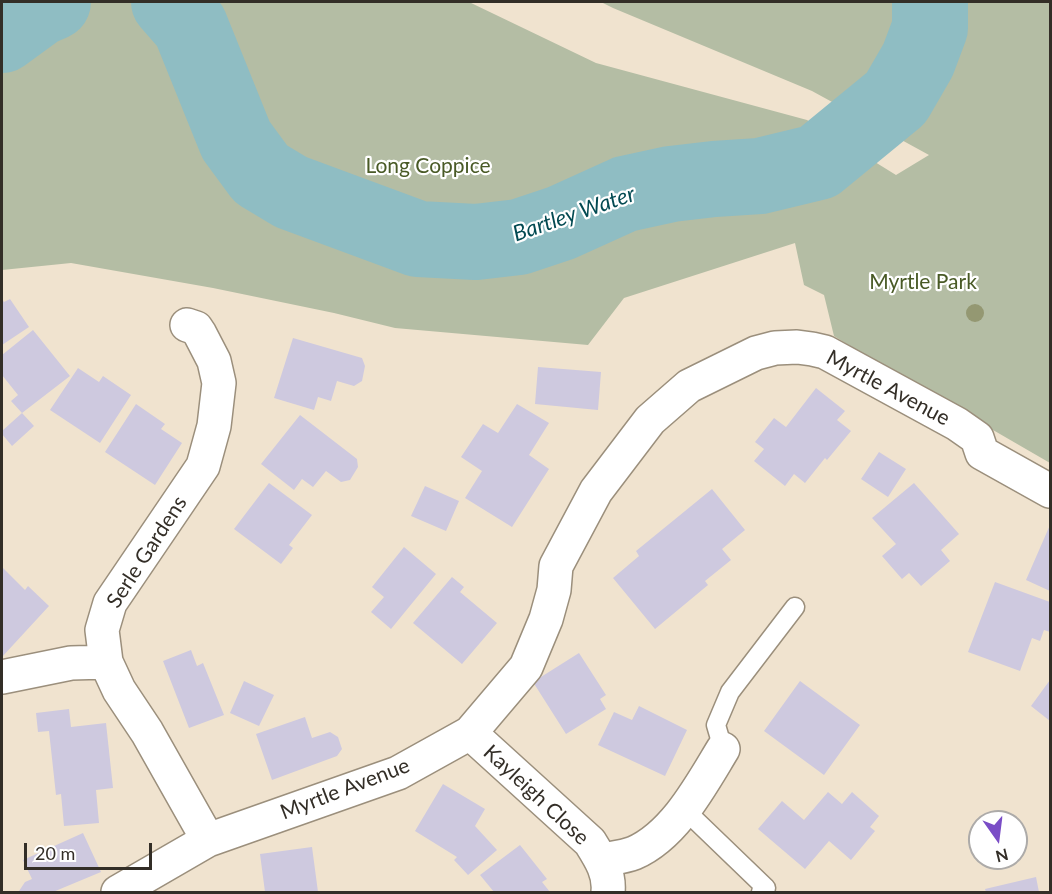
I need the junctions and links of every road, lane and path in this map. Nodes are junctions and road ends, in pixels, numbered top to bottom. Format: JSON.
{"nodes":[{"id":1,"x":187,"y":325,"type":"dead end"},
{"id":2,"x":1050,"y":491,"type":"edge"},
{"id":3,"x":795,"y":607,"type":"dead end"},
{"id":4,"x":106,"y":662,"type":"junction"},
{"id":5,"x":2,"y":677,"type":"edge"},
{"id":6,"x":470,"y":733,"type":"junction"},
{"id":7,"x":723,"y":749,"type":"joint"},
{"id":8,"x":685,"y":810,"type":"junction"},
{"id":9,"x":208,"y":840,"type":"junction"},
{"id":10,"x":602,"y":860,"type":"junction"},
{"id":11,"x":118,"y":892,"type":"edge"},
{"id":12,"x":608,"y":892,"type":"edge"},
{"id":13,"x":761,"y":892,"type":"edge"}],
"edges":[{"from":1,"to":4,"type":"street","name":"Serle Gardens"},
{"from":2,"to":6,"type":"street","name":"Myrtle Avenue"},
{"from":3,"to":7,"type":"lane"},
{"from":4,"to":5,"type":"street"},
{"from":4,"to":9,"type":"street","name":"Serle Gardens"},
{"from":6,"to":9,"type":"street","name":"Myrtle Avenue"},
{"from":6,"to":10,"type":"street","name":"Kayleigh Close"},
{"from":7,"to":8,"type":"street"},
{"from":8,"to":10,"type":"street"},
{"from":8,"to":13,"type":"lane"},
{"from":9,"to":11,"type":"street","name":"Myrtle Avenue"},
{"from":10,"to":12,"type":"street","name":"Kayleigh Close"}]}
